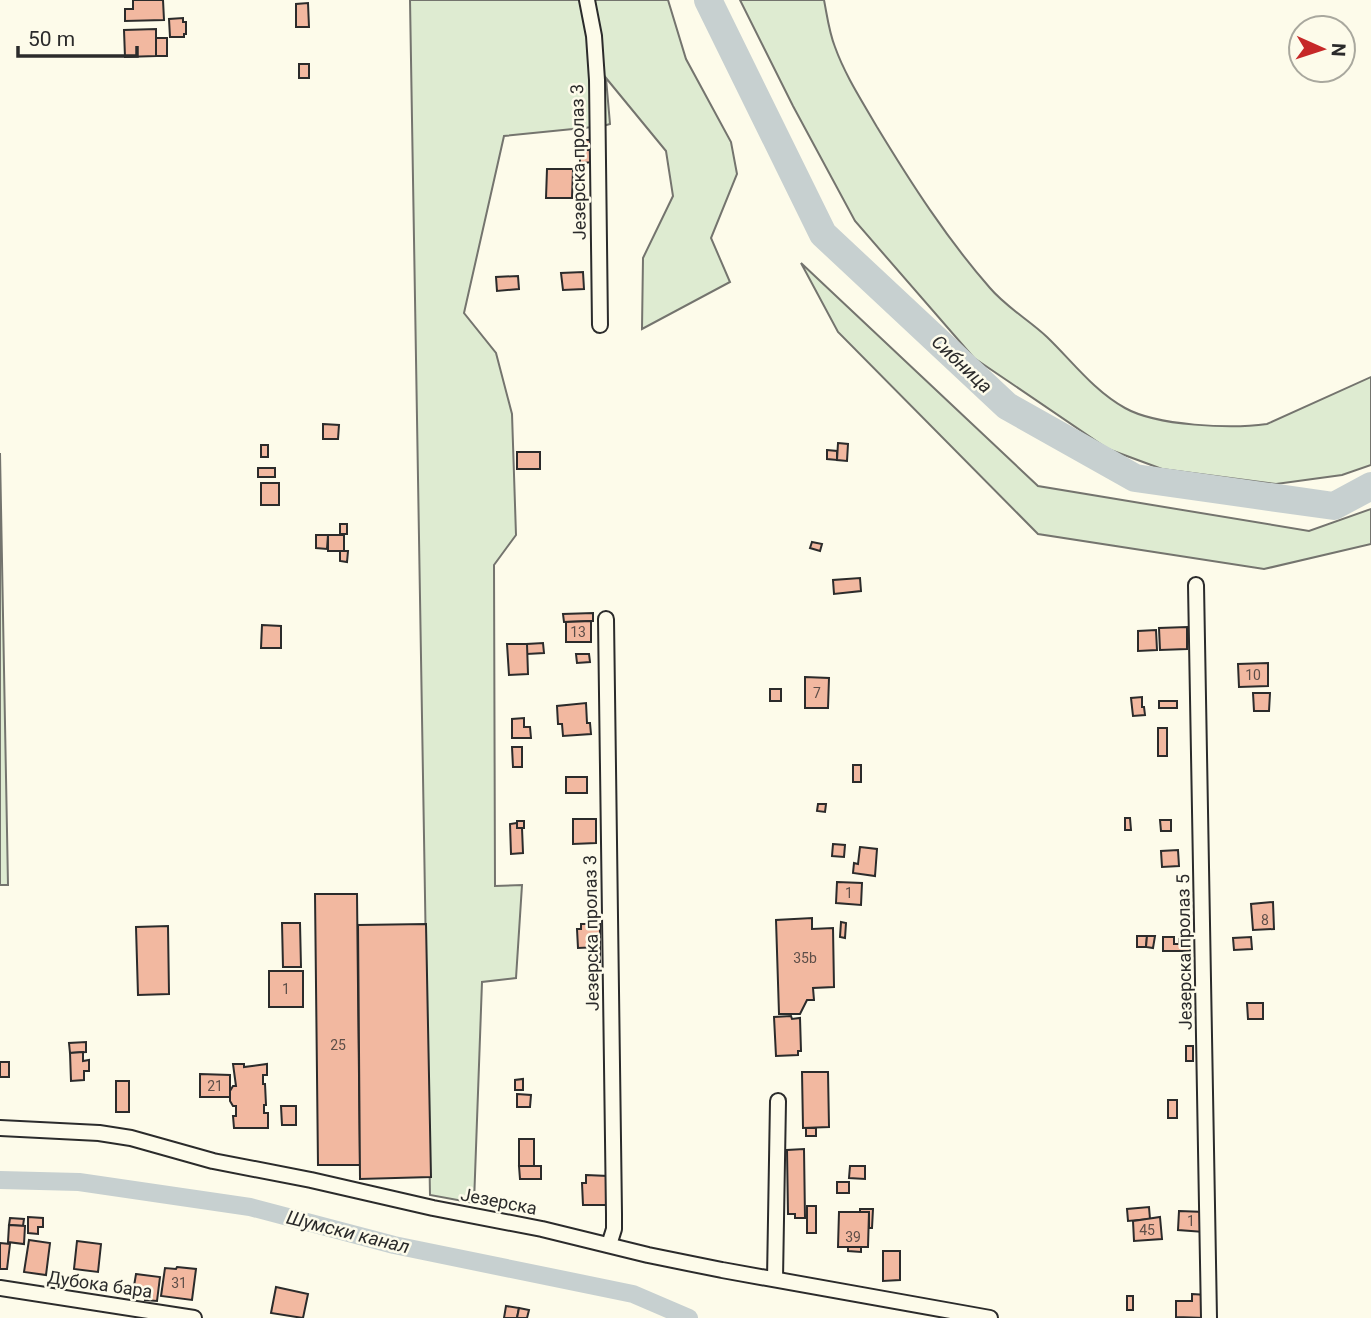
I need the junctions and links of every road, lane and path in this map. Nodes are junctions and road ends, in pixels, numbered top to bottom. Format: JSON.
{"nodes":[{"id":1,"x":587,"y":0,"type":"edge"},
{"id":2,"x":600,"y":325,"type":"dead end"},
{"id":3,"x":1196,"y":585,"type":"dead end"},
{"id":4,"x":606,"y":619,"type":"dead end"},
{"id":5,"x":778,"y":1101,"type":"dead end"},
{"id":6,"x":0,"y":1128,"type":"edge"},
{"id":7,"x":609,"y":1245,"type":"junction"},
{"id":8,"x":775,"y":1279,"type":"junction"},
{"id":9,"x":0,"y":1288,"type":"edge"},
{"id":10,"x":194,"y":1318,"type":"edge"},
{"id":11,"x":990,"y":1318,"type":"edge"},
{"id":12,"x":1209,"y":1318,"type":"edge"}],
"edges":[{"from":1,"to":2,"type":"street","name":"Језерска пролаз 3"},
{"from":3,"to":12,"type":"street","name":"Језерска пролаз 5"},
{"from":4,"to":7,"type":"street","name":"Језерска пролаз 3"},
{"from":5,"to":8,"type":"street"},
{"from":6,"to":7,"type":"street","name":"Језерска"},
{"from":7,"to":8,"type":"street","name":"Језерска"},
{"from":8,"to":11,"type":"street","name":"Језерска"},
{"from":9,"to":10,"type":"street","name":"Дубока бара"}]}
